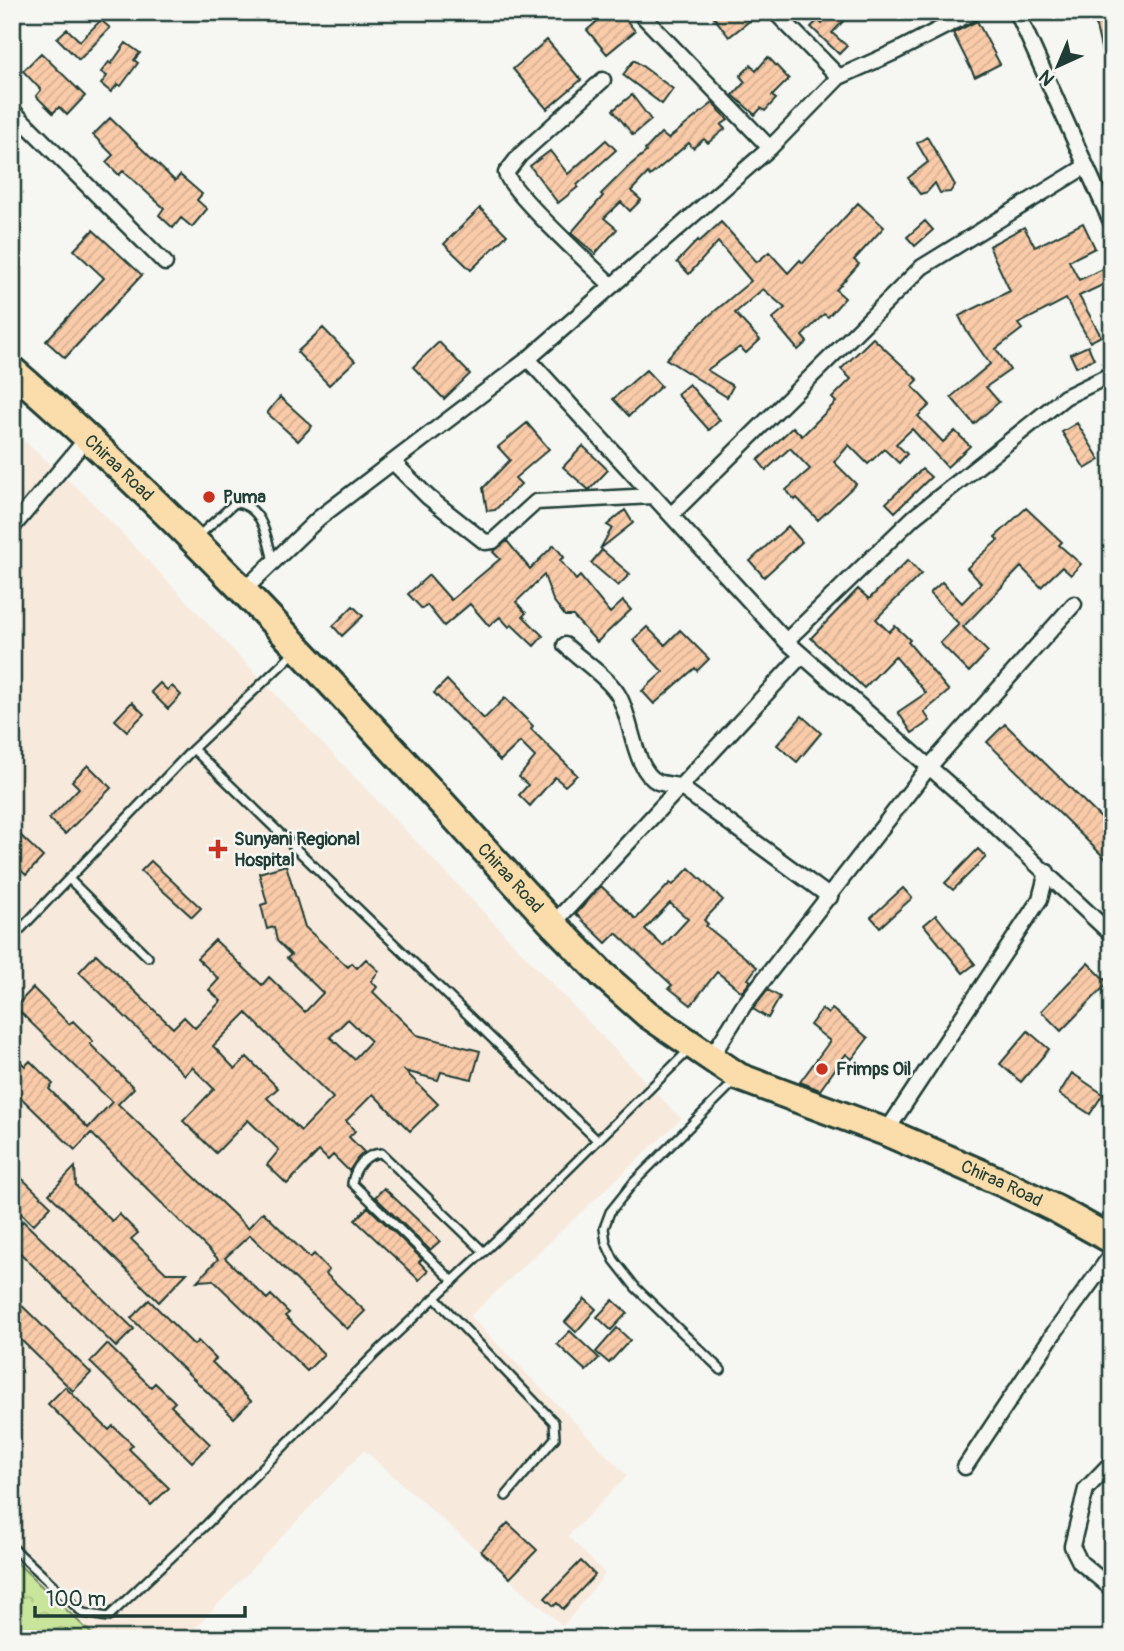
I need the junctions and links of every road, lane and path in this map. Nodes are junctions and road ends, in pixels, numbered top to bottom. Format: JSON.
{"nodes":[{"id":1,"x":639,"y":12,"type":"edge"},
{"id":2,"x":775,"y":12,"type":"edge"},
{"id":3,"x":973,"y":12,"type":"edge"},
{"id":4,"x":1017,"y":12,"type":"edge"},
{"id":5,"x":839,"y":77,"type":"junction"},
{"id":6,"x":603,"y":80,"type":"dead end"},
{"id":7,"x":12,"y":110,"type":"edge"},
{"id":8,"x":770,"y":148,"type":"junction"},
{"id":9,"x":1086,"y":166,"type":"junction"},
{"id":10,"x":1112,"y":224,"type":"edge"},
{"id":11,"x":165,"y":263,"type":"dead end"},
{"id":12,"x":611,"y":285,"type":"junction"},
{"id":13,"x":528,"y":359,"type":"junction"},
{"id":14,"x":12,"y":370,"type":"edge"},
{"id":15,"x":1112,"y":374,"type":"edge"},
{"id":16,"x":88,"y":437,"type":"junction"},
{"id":17,"x":393,"y":462,"type":"junction"},
{"id":18,"x":653,"y":496,"type":"junction"},
{"id":19,"x":671,"y":515,"type":"junction"},
{"id":20,"x":12,"y":528,"type":"edge"},
{"id":21,"x":193,"y":541,"type":"junction"},
{"id":22,"x":273,"y":562,"type":"junction"},
{"id":23,"x":243,"y":591,"type":"junction"},
{"id":24,"x":1074,"y":604,"type":"dead end"},
{"id":25,"x":786,"y":641,"type":"junction"},
{"id":26,"x":565,"y":645,"type":"dead end"},
{"id":27,"x":298,"y":650,"type":"junction"},
{"id":28,"x":802,"y":655,"type":"junction"},
{"id":29,"x":193,"y":749,"type":"junction"},
{"id":30,"x":929,"y":767,"type":"junction"},
{"id":31,"x":679,"y":786,"type":"junction"},
{"id":32,"x":1047,"y":872,"type":"junction"},
{"id":33,"x":69,"y":879,"type":"junction"},
{"id":34,"x":830,"y":897,"type":"junction"},
{"id":35,"x":554,"y":924,"type":"junction"},
{"id":36,"x":1112,"y":935,"type":"edge"},
{"id":37,"x":12,"y":938,"type":"edge"},
{"id":38,"x":148,"y":957,"type":"dead end"},
{"id":39,"x":701,"y":1053,"type":"junction"},
{"id":40,"x":739,"y":1077,"type":"junction"},
{"id":41,"x":886,"y":1132,"type":"junction"},
{"id":42,"x":597,"y":1140,"type":"junction"},
{"id":43,"x":1112,"y":1240,"type":"edge"},
{"id":44,"x":484,"y":1252,"type":"junction"},
{"id":45,"x":1112,"y":1254,"type":"edge"},
{"id":46,"x":453,"y":1281,"type":"junction"},
{"id":47,"x":435,"y":1298,"type":"junction"},
{"id":48,"x":722,"y":1370,"type":"dead end"},
{"id":49,"x":1112,"y":1462,"type":"edge"},
{"id":50,"x":965,"y":1467,"type":"dead end"},
{"id":51,"x":506,"y":1496,"type":"dead end"},
{"id":52,"x":12,"y":1547,"type":"edge"},
{"id":53,"x":1112,"y":1589,"type":"edge"}],
"edges":[{"from":1,"to":8,"type":"street"},
{"from":2,"to":5,"type":"street"},
{"from":3,"to":5,"type":"street"},
{"from":4,"to":9,"type":"street"},
{"from":5,"to":8,"type":"street"},
{"from":6,"to":12,"type":"street"},
{"from":7,"to":11,"type":"street"},
{"from":8,"to":12,"type":"street"},
{"from":9,"to":10,"type":"street"},
{"from":9,"to":19,"type":"street"},
{"from":12,"to":13,"type":"street"},
{"from":13,"to":17,"type":"street"},
{"from":13,"to":18,"type":"street"},
{"from":14,"to":16,"type":"highway","name":"Chiraa Road"},
{"from":15,"to":25,"type":"street"},
{"from":16,"to":20,"type":"street"},
{"from":16,"to":21,"type":"highway","name":"Chiraa Road"},
{"from":17,"to":18,"type":"street"},
{"from":17,"to":22,"type":"street"},
{"from":18,"to":19,"type":"street"},
{"from":19,"to":25,"type":"street"},
{"from":21,"to":22,"type":"lane"},
{"from":21,"to":23,"type":"highway","name":"Chiraa Road"},
{"from":22,"to":23,"type":"street"},
{"from":23,"to":27,"type":"highway","name":"Chiraa Road"},
{"from":24,"to":30,"type":"street"},
{"from":25,"to":28,"type":"street"},
{"from":26,"to":31,"type":"street"},
{"from":27,"to":29,"type":"lane"},
{"from":27,"to":35,"type":"highway","name":"Chiraa Road"},
{"from":28,"to":30,"type":"street"},
{"from":28,"to":31,"type":"street"},
{"from":29,"to":33,"type":"lane"},
{"from":29,"to":42,"type":"lane"},
{"from":30,"to":32,"type":"street"},
{"from":30,"to":34,"type":"street"},
{"from":31,"to":34,"type":"street"},
{"from":31,"to":35,"type":"street"},
{"from":32,"to":36,"type":"street"},
{"from":32,"to":41,"type":"street"},
{"from":33,"to":37,"type":"lane"},
{"from":33,"to":38,"type":"lane"},
{"from":34,"to":39,"type":"street"},
{"from":35,"to":39,"type":"highway","name":"Chiraa Road"},
{"from":39,"to":40,"type":"highway","name":"Chiraa Road"},
{"from":39,"to":42,"type":"lane"},
{"from":40,"to":41,"type":"highway","name":"Chiraa Road"},
{"from":40,"to":48,"type":"lane"},
{"from":41,"to":43,"type":"highway","name":"Chiraa Road"},
{"from":42,"to":44,"type":"lane"},
{"from":44,"to":46,"type":"lane"},
{"from":44,"to":46,"type":"lane"},
{"from":45,"to":50,"type":"street"},
{"from":46,"to":47,"type":"lane"},
{"from":47,"to":51,"type":"lane"},
{"from":47,"to":52,"type":"lane"},
{"from":49,"to":53,"type":"street"}]}
